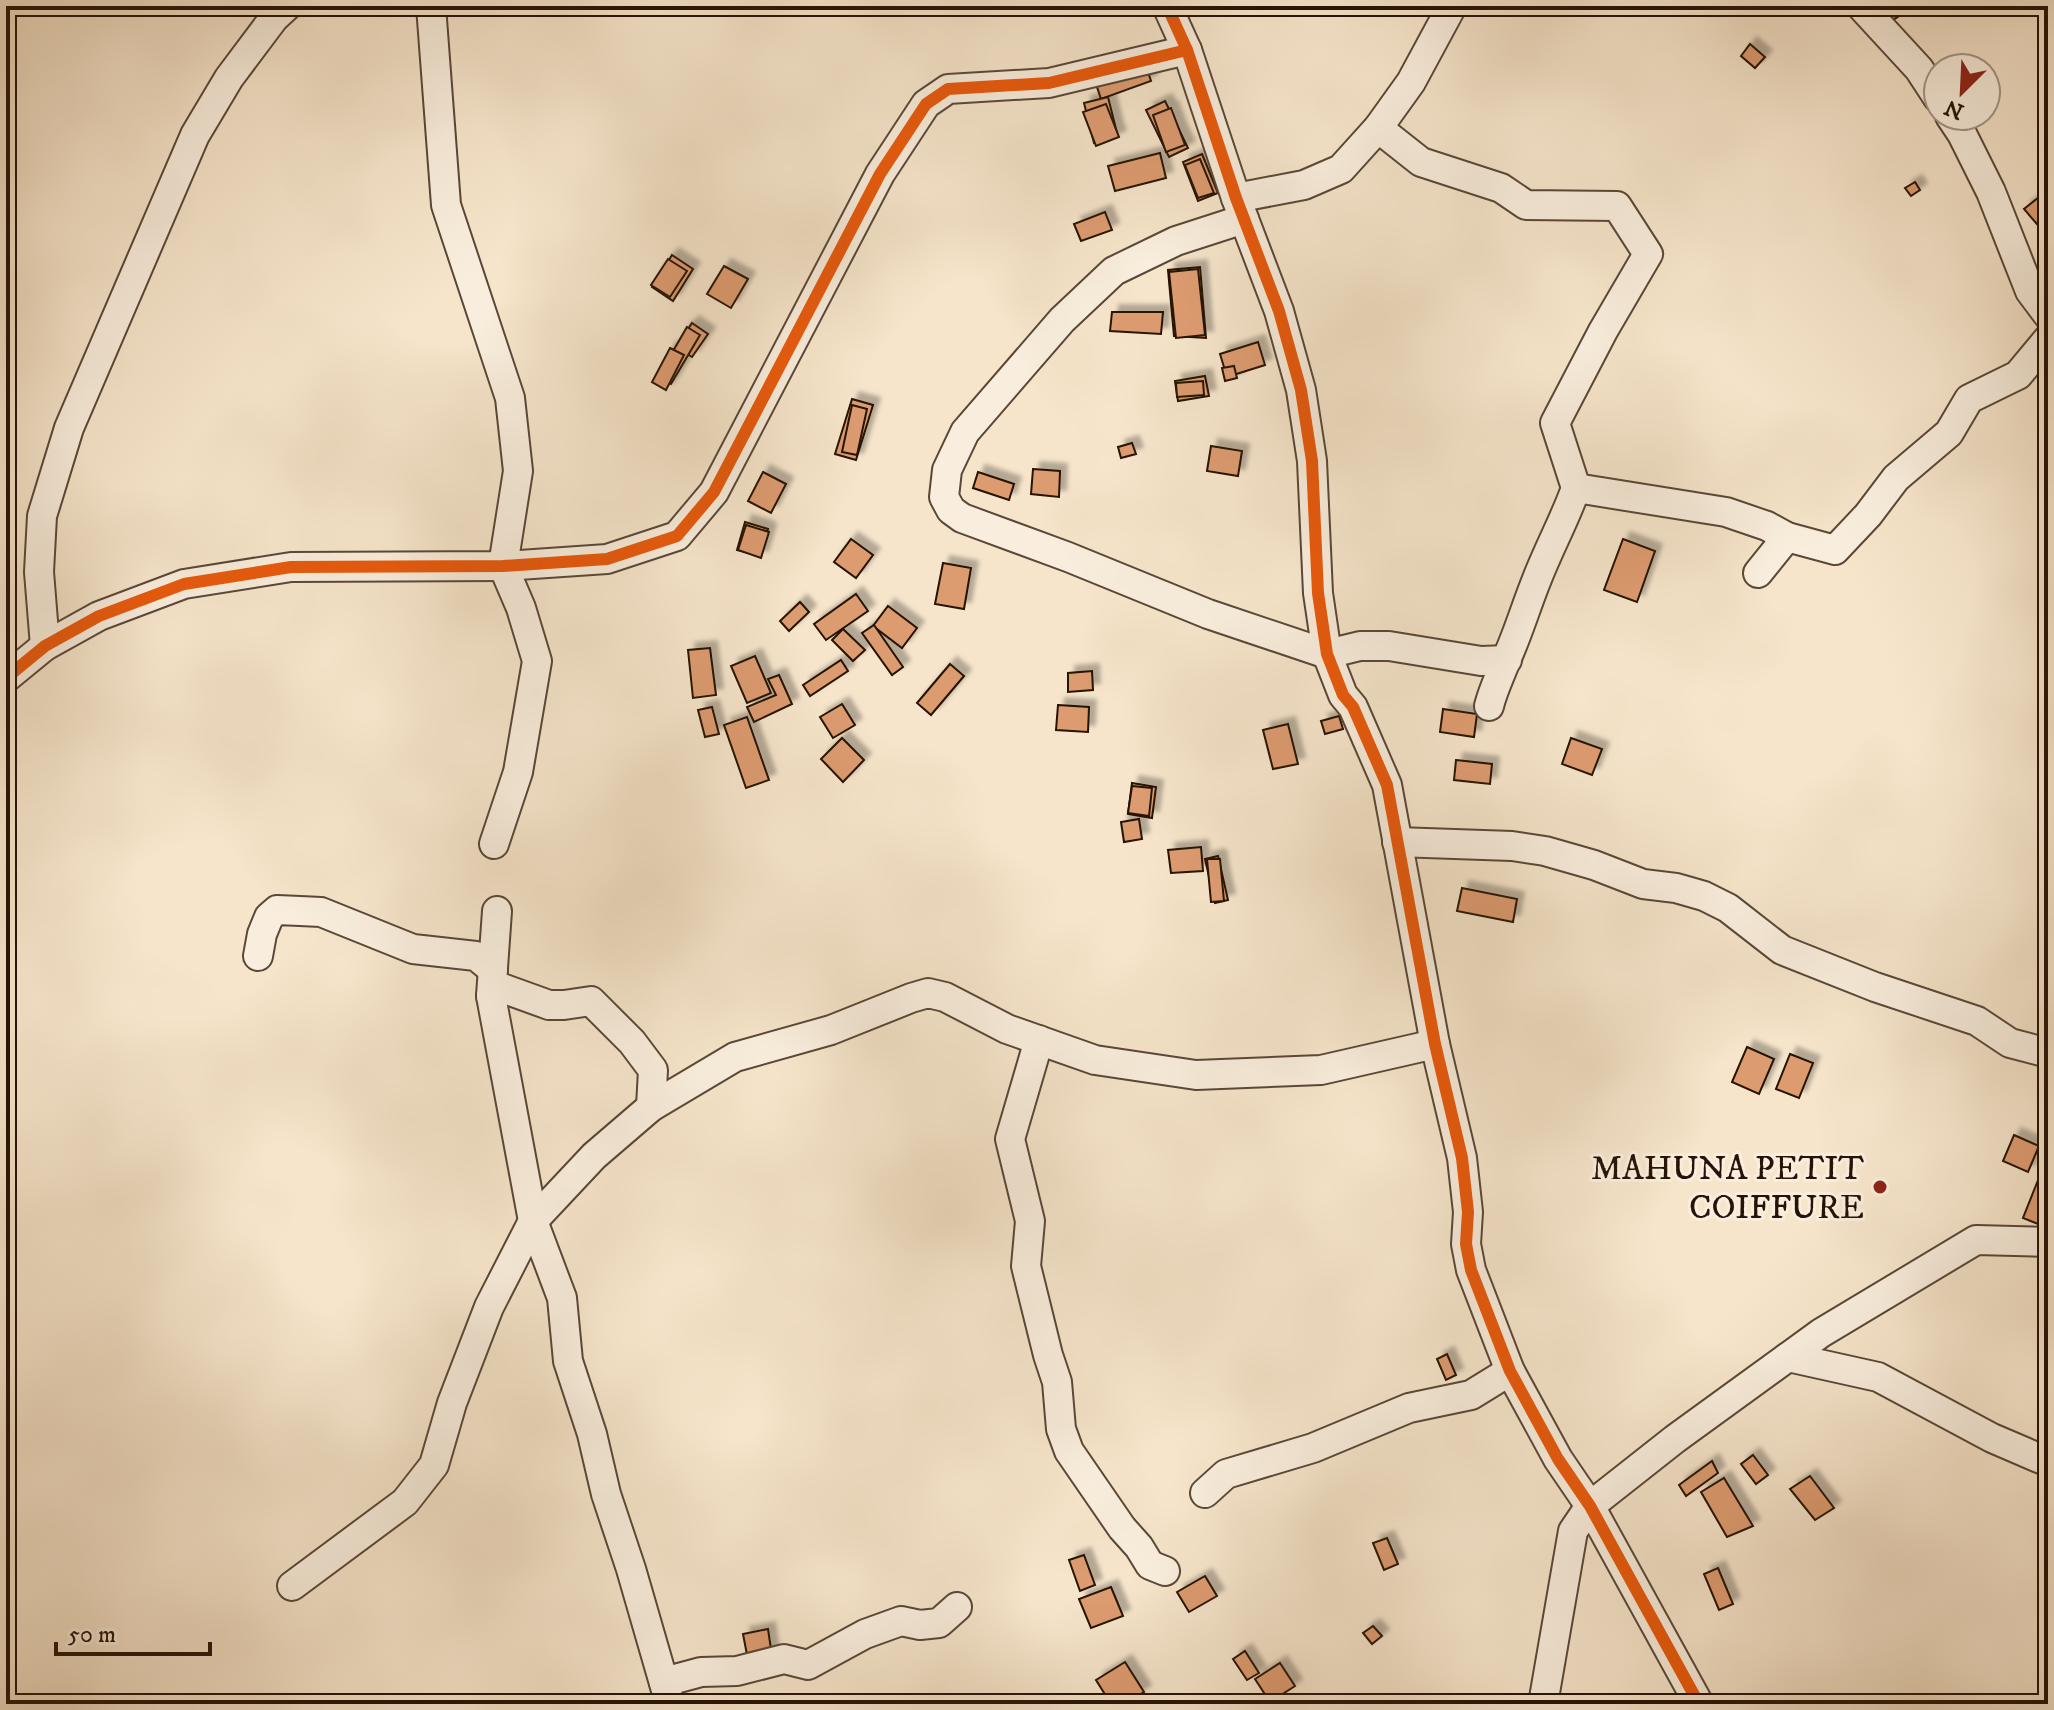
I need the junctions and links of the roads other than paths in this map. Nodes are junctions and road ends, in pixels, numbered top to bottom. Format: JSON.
{"nodes":[{"id":1,"x":287,"y":6,"type":"edge"},
{"id":2,"x":431,"y":6,"type":"edge"},
{"id":3,"x":1167,"y":6,"type":"edge"},
{"id":4,"x":1452,"y":6,"type":"edge"},
{"id":5,"x":1867,"y":11,"type":"edge"},
{"id":6,"x":1187,"y":50,"type":"junction"},
{"id":7,"x":1922,"y":74,"type":"edge"},
{"id":8,"x":1378,"y":128,"type":"junction"},
{"id":9,"x":1961,"y":132,"type":"edge"},
{"id":10,"x":1240,"y":208,"type":"junction"},
{"id":11,"x":2048,"y":315,"type":"edge"},
{"id":12,"x":2048,"y":339,"type":"edge"},
{"id":13,"x":1576,"y":488,"type":"junction"},
{"id":14,"x":1787,"y":537,"type":"junction"},
{"id":15,"x":503,"y":566,"type":"junction"},
{"id":16,"x":1758,"y":573,"type":"dead end"},
{"id":17,"x":45,"y":646,"type":"junction"},
{"id":18,"x":1327,"y":654,"type":"junction"},
{"id":19,"x":1507,"y":660,"type":"junction"},
{"id":20,"x":6,"y":678,"type":"edge"},
{"id":21,"x":1489,"y":706,"type":"dead end"},
{"id":22,"x":1397,"y":842,"type":"junction"},
{"id":23,"x":494,"y":844,"type":"dead end"},
{"id":24,"x":497,"y":911,"type":"dead end"},
{"id":25,"x":258,"y":956,"type":"dead end"},
{"id":26,"x":492,"y":983,"type":"junction"},
{"id":27,"x":1039,"y":1040,"type":"junction"},
{"id":28,"x":1435,"y":1044,"type":"junction"},
{"id":29,"x":2048,"y":1053,"type":"edge"},
{"id":30,"x":651,"y":1107,"type":"junction"},
{"id":31,"x":533,"y":1221,"type":"junction"},
{"id":32,"x":2048,"y":1242,"type":"edge"},
{"id":33,"x":1788,"y":1357,"type":"junction"},
{"id":34,"x":1510,"y":1371,"type":"junction"},
{"id":35,"x":2048,"y":1462,"type":"edge"},
{"id":36,"x":1205,"y":1493,"type":"dead end"},
{"id":37,"x":1590,"y":1506,"type":"junction"},
{"id":38,"x":1165,"y":1571,"type":"dead end"},
{"id":39,"x":292,"y":1586,"type":"dead end"},
{"id":40,"x":957,"y":1607,"type":"dead end"},
{"id":41,"x":667,"y":1693,"type":"edge"},
{"id":42,"x":1543,"y":1704,"type":"edge"},
{"id":43,"x":1699,"y":1704,"type":"edge"}],
"edges":[{"from":1,"to":17,"type":"street"},
{"from":2,"to":15,"type":"street"},
{"from":3,"to":6,"type":"street"},
{"from":4,"to":8,"type":"street"},
{"from":5,"to":7,"type":"street"},
{"from":6,"to":10,"type":"street"},
{"from":6,"to":15,"type":"street"},
{"from":8,"to":10,"type":"street"},
{"from":8,"to":13,"type":"street"},
{"from":9,"to":11,"type":"street"},
{"from":10,"to":18,"type":"street"},
{"from":10,"to":18,"type":"street"},
{"from":12,"to":14,"type":"street"},
{"from":13,"to":14,"type":"street"},
{"from":13,"to":19,"type":"street"},
{"from":14,"to":16,"type":"street"},
{"from":15,"to":17,"type":"street"},
{"from":15,"to":23,"type":"street"},
{"from":17,"to":20,"type":"street"},
{"from":18,"to":19,"type":"street"},
{"from":18,"to":22,"type":"street"},
{"from":19,"to":21,"type":"street"},
{"from":22,"to":28,"type":"street"},
{"from":22,"to":29,"type":"street"},
{"from":24,"to":26,"type":"street"},
{"from":25,"to":26,"type":"street"},
{"from":26,"to":30,"type":"street"},
{"from":26,"to":31,"type":"street"},
{"from":27,"to":28,"type":"street"},
{"from":27,"to":30,"type":"street"},
{"from":27,"to":38,"type":"street"},
{"from":28,"to":34,"type":"street"},
{"from":30,"to":31,"type":"street"},
{"from":31,"to":39,"type":"street"},
{"from":31,"to":41,"type":"street"},
{"from":32,"to":33,"type":"street"},
{"from":33,"to":35,"type":"street"},
{"from":33,"to":37,"type":"street"},
{"from":34,"to":36,"type":"street"},
{"from":34,"to":37,"type":"street"},
{"from":37,"to":42,"type":"street"},
{"from":37,"to":43,"type":"street"},
{"from":40,"to":41,"type":"street"}]}
